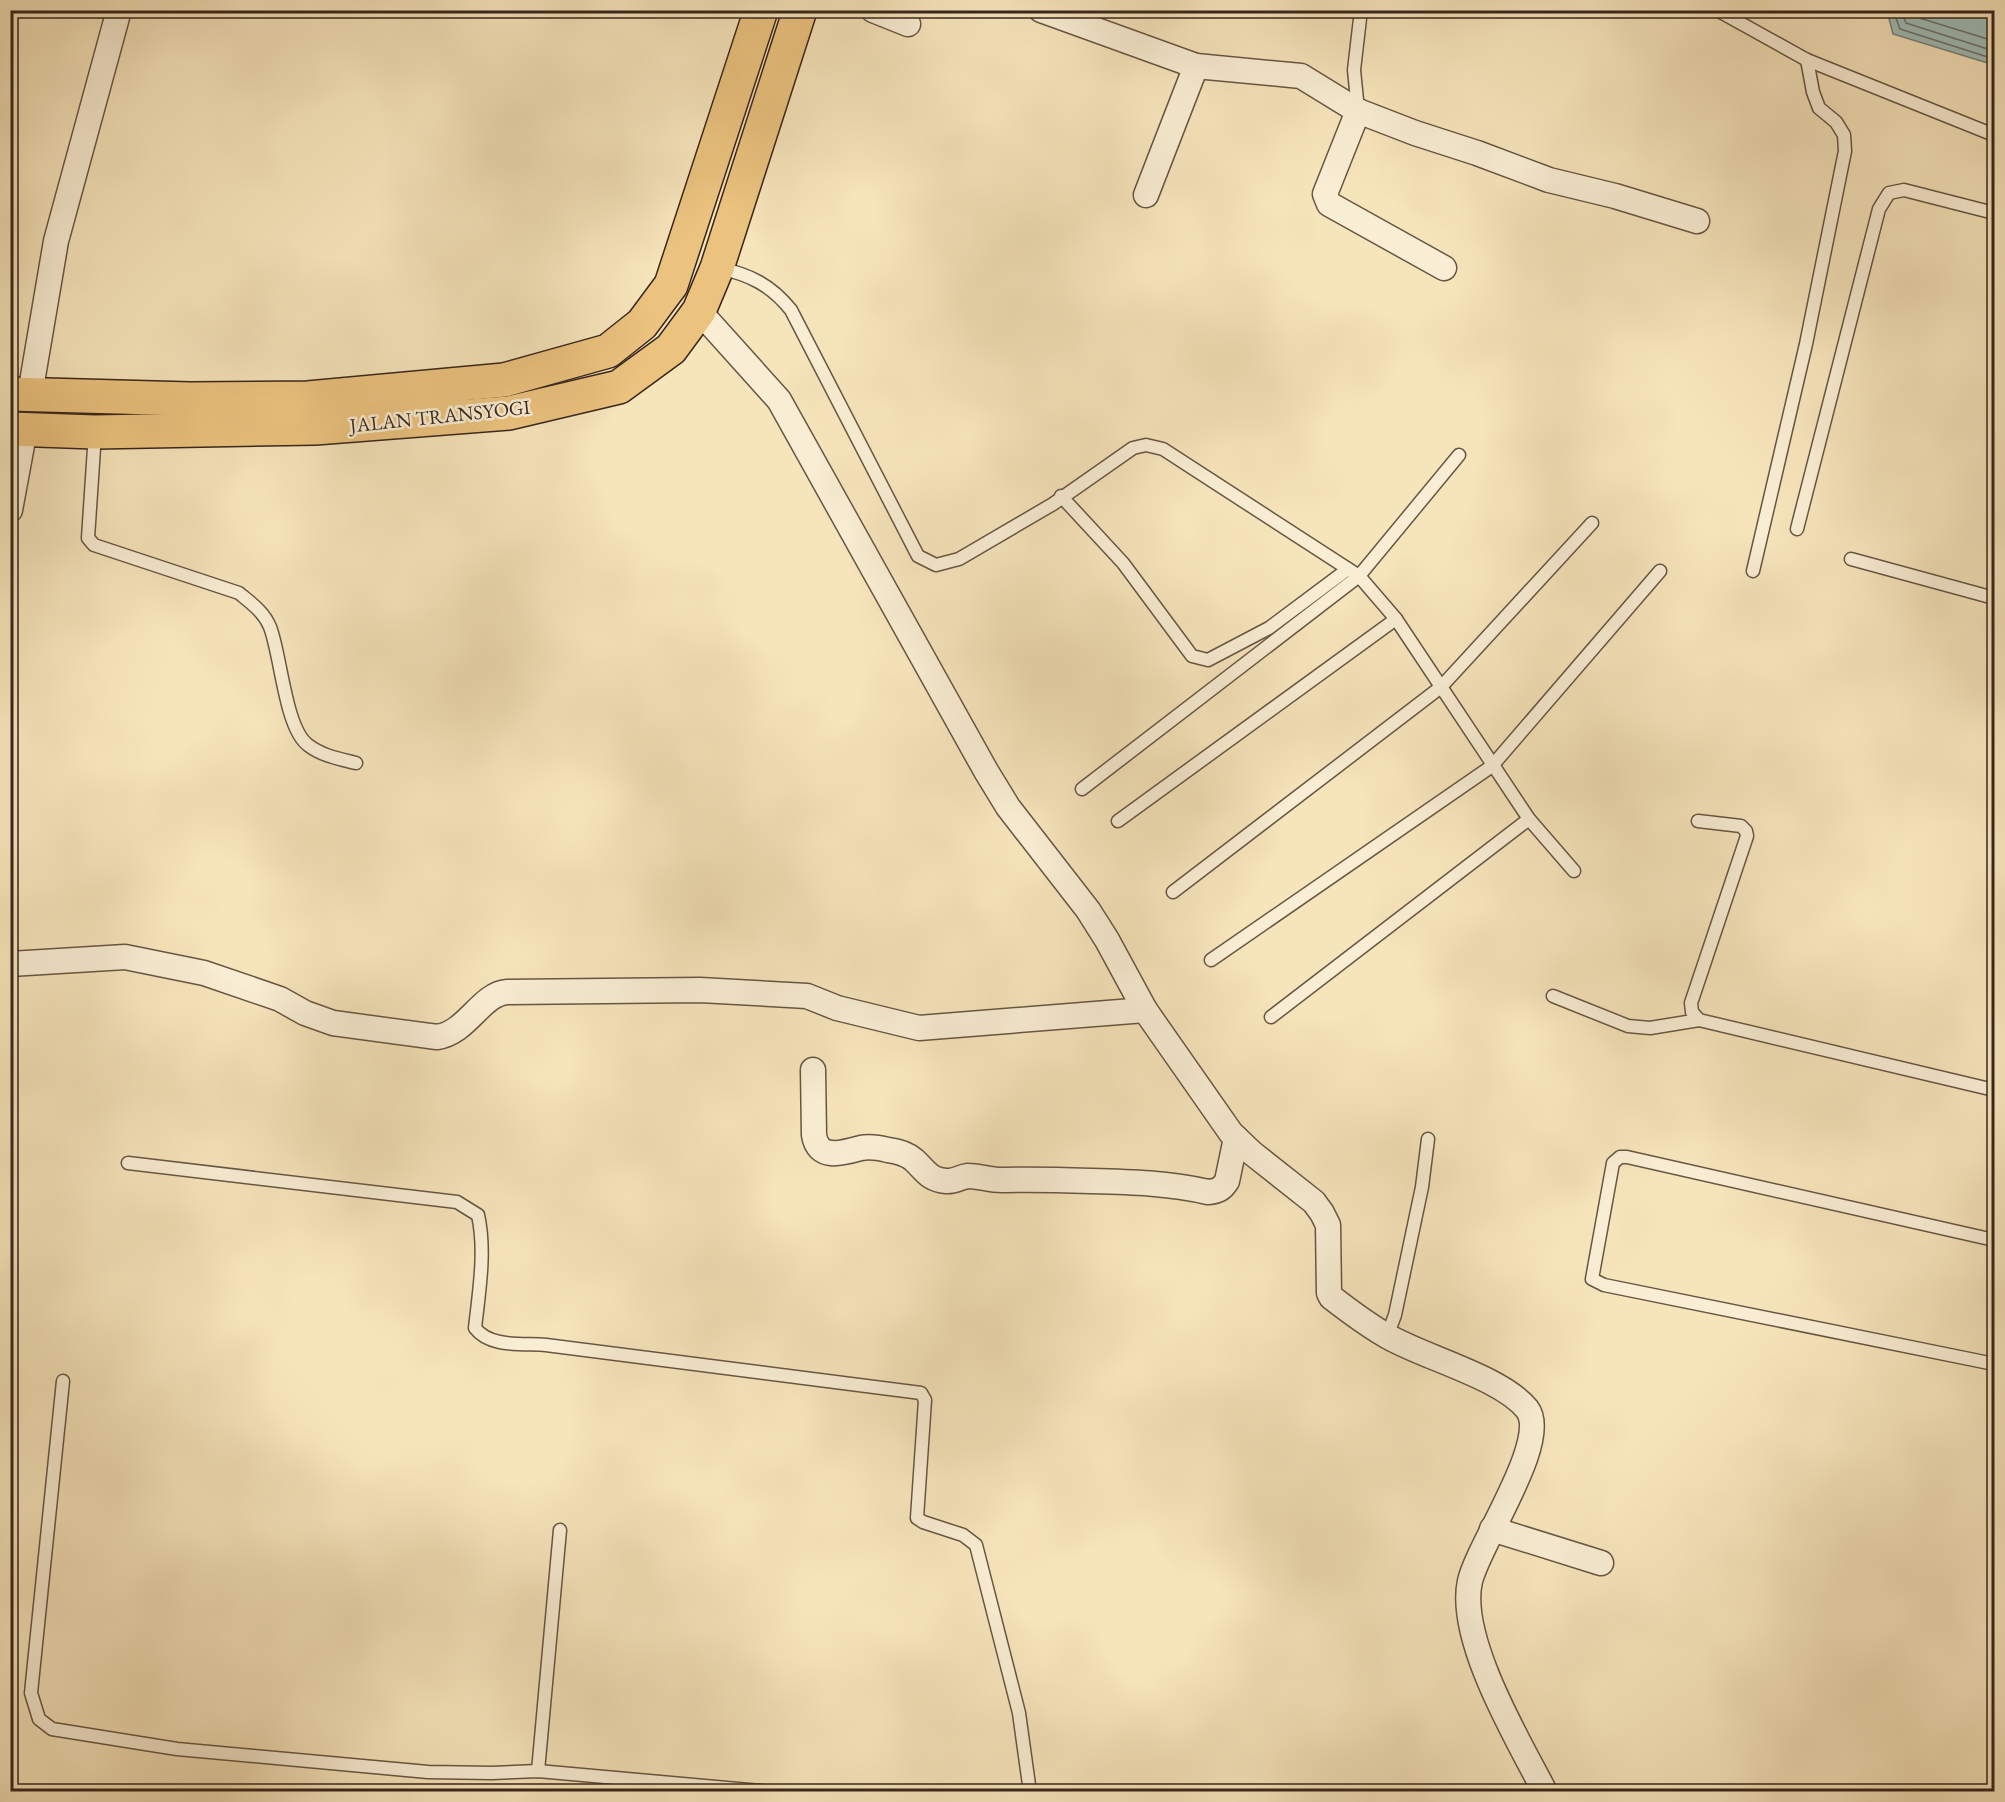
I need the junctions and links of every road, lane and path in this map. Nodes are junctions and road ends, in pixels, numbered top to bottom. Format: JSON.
{"nodes":[{"id":1,"x":119,"y":10,"type":"edge"},
{"id":2,"x":761,"y":10,"type":"edge"},
{"id":3,"x":800,"y":10,"type":"edge"},
{"id":4,"x":873,"y":10,"type":"edge"},
{"id":5,"x":1041,"y":10,"type":"edge"},
{"id":6,"x":1361,"y":10,"type":"edge"},
{"id":7,"x":1717,"y":10,"type":"edge"},
{"id":8,"x":908,"y":24,"type":"dead end"},
{"id":9,"x":1807,"y":60,"type":"junction"},
{"id":10,"x":1196,"y":66,"type":"junction"},
{"id":11,"x":1358,"y":111,"type":"junction"},
{"id":12,"x":1995,"y":135,"type":"edge"},
{"id":13,"x":1146,"y":195,"type":"dead end"},
{"id":14,"x":1995,"y":213,"type":"edge"},
{"id":15,"x":1697,"y":221,"type":"dead end"},
{"id":16,"x":717,"y":268,"type":"junction"},
{"id":17,"x":1444,"y":268,"type":"dead end"},
{"id":18,"x":699,"y":311,"type":"junction"},
{"id":19,"x":20,"y":394,"type":"edge"},
{"id":20,"x":18,"y":429,"type":"edge"},
{"id":21,"x":95,"y":432,"type":"junction"},
{"id":22,"x":1459,"y":456,"type":"dead end"},
{"id":23,"x":1061,"y":496,"type":"junction"},
{"id":24,"x":10,"y":510,"type":"edge"},
{"id":25,"x":1592,"y":523,"type":"dead end"},
{"id":26,"x":1797,"y":529,"type":"dead end"},
{"id":27,"x":1851,"y":559,"type":"dead end"},
{"id":28,"x":1754,"y":571,"type":"dead end"},
{"id":29,"x":1659,"y":572,"type":"dead end"},
{"id":30,"x":1354,"y":573,"type":"junction"},
{"id":31,"x":1995,"y":598,"type":"edge"},
{"id":32,"x":1396,"y":619,"type":"junction"},
{"id":33,"x":1441,"y":687,"type":"junction"},
{"id":34,"x":356,"y":763,"type":"dead end"},
{"id":35,"x":1492,"y":766,"type":"junction"},
{"id":36,"x":1082,"y":789,"type":"dead end"},
{"id":37,"x":1529,"y":819,"type":"junction"},
{"id":38,"x":1118,"y":821,"type":"dead end"},
{"id":39,"x":1698,"y":821,"type":"dead end"},
{"id":40,"x":1574,"y":871,"type":"dead end"},
{"id":41,"x":1173,"y":892,"type":"dead end"},
{"id":42,"x":1211,"y":960,"type":"dead end"},
{"id":43,"x":10,"y":964,"type":"edge"},
{"id":44,"x":1553,"y":996,"type":"dead end"},
{"id":45,"x":1145,"y":1010,"type":"junction"},
{"id":46,"x":1271,"y":1017,"type":"dead end"},
{"id":47,"x":1700,"y":1020,"type":"junction"},
{"id":48,"x":813,"y":1070,"type":"dead end"},
{"id":49,"x":1995,"y":1090,"type":"edge"},
{"id":50,"x":1236,"y":1138,"type":"junction"},
{"id":51,"x":1428,"y":1139,"type":"dead end"},
{"id":52,"x":128,"y":1163,"type":"dead end"},
{"id":53,"x":1995,"y":1240,"type":"edge"},
{"id":54,"x":1387,"y":1336,"type":"junction"},
{"id":55,"x":1995,"y":1364,"type":"edge"},
{"id":56,"x":63,"y":1381,"type":"dead end"},
{"id":57,"x":1492,"y":1529,"type":"junction"},
{"id":58,"x":560,"y":1530,"type":"dead end"},
{"id":59,"x":1601,"y":1563,"type":"dead end"},
{"id":60,"x":538,"y":1771,"type":"junction"},
{"id":61,"x":772,"y":1791,"type":"edge"},
{"id":62,"x":1030,"y":1791,"type":"edge"},
{"id":63,"x":1545,"y":1791,"type":"edge"}],
"edges":[{"from":1,"to":19,"type":"street"},
{"from":2,"to":19,"type":"highway","name":"JALAN TRANSYOGI"},
{"from":3,"to":16,"type":"highway","name":"JALAN TRANSYOGI"},
{"from":4,"to":8,"type":"street"},
{"from":5,"to":10,"type":"street"},
{"from":6,"to":11,"type":"lane"},
{"from":7,"to":9,"type":"lane"},
{"from":9,"to":12,"type":"lane"},
{"from":9,"to":28,"type":"lane"},
{"from":10,"to":11,"type":"street"},
{"from":10,"to":13,"type":"street"},
{"from":11,"to":15,"type":"street"},
{"from":11,"to":17,"type":"street"},
{"from":14,"to":26,"type":"lane"},
{"from":16,"to":18,"type":"highway","name":"JALAN TRANSYOGI"},
{"from":16,"to":23,"type":"lane"},
{"from":18,"to":21,"type":"highway","name":"JALAN TRANSYOGI"},
{"from":18,"to":45,"type":"street"},
{"from":20,"to":21,"type":"highway","name":"JALAN TRANSYOGI"},
{"from":20,"to":24,"type":"street"},
{"from":21,"to":34,"type":"lane"},
{"from":22,"to":30,"type":"lane"},
{"from":23,"to":30,"type":"lane"},
{"from":23,"to":30,"type":"lane"},
{"from":25,"to":33,"type":"lane"},
{"from":27,"to":31,"type":"lane"},
{"from":29,"to":35,"type":"lane"},
{"from":30,"to":32,"type":"lane"},
{"from":30,"to":36,"type":"lane"},
{"from":32,"to":33,"type":"lane"},
{"from":32,"to":38,"type":"lane"},
{"from":33,"to":35,"type":"lane"},
{"from":33,"to":41,"type":"lane"},
{"from":35,"to":37,"type":"lane"},
{"from":35,"to":42,"type":"lane"},
{"from":37,"to":40,"type":"lane"},
{"from":37,"to":46,"type":"lane"},
{"from":39,"to":47,"type":"lane"},
{"from":43,"to":45,"type":"street"},
{"from":44,"to":47,"type":"lane"},
{"from":45,"to":50,"type":"street"},
{"from":47,"to":49,"type":"lane"},
{"from":48,"to":50,"type":"street"},
{"from":50,"to":54,"type":"street"},
{"from":51,"to":54,"type":"lane"},
{"from":52,"to":62,"type":"lane"},
{"from":53,"to":55,"type":"lane"},
{"from":54,"to":57,"type":"street"},
{"from":56,"to":60,"type":"lane"},
{"from":57,"to":59,"type":"street"},
{"from":57,"to":63,"type":"street"},
{"from":58,"to":60,"type":"lane"},
{"from":60,"to":61,"type":"lane"}]}
